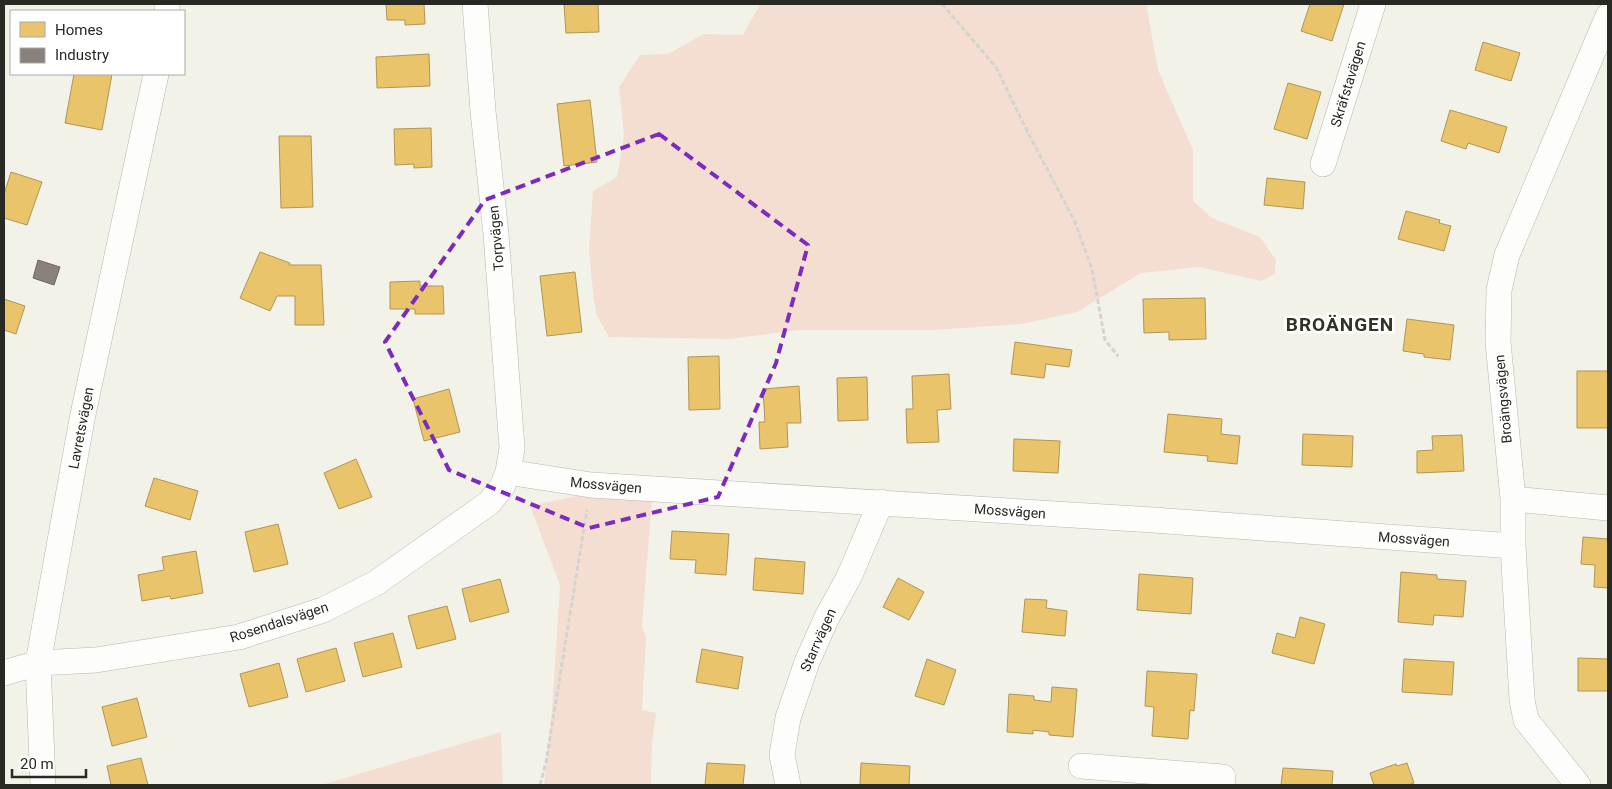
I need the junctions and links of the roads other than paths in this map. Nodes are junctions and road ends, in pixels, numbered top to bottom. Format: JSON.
{"nodes":[{"id":1,"x":475,"y":4,"type":"edge"},
{"id":2,"x":1373,"y":4,"type":"edge"},
{"id":3,"x":1608,"y":16,"type":"edge"},
{"id":4,"x":156,"y":75,"type":"edge"},
{"id":5,"x":1323,"y":164,"type":"dead end"},
{"id":6,"x":508,"y":472,"type":"junction"},
{"id":7,"x":1513,"y":499,"type":"junction"},
{"id":8,"x":881,"y":502,"type":"junction"},
{"id":9,"x":1608,"y":508,"type":"edge"},
{"id":10,"x":1513,"y":546,"type":"junction"},
{"id":11,"x":38,"y":663,"type":"junction"},
{"id":12,"x":4,"y":673,"type":"edge"},
{"id":13,"x":1081,"y":766,"type":"dead end"},
{"id":14,"x":43,"y":785,"type":"edge"},
{"id":15,"x":788,"y":785,"type":"edge"},
{"id":16,"x":1222,"y":785,"type":"edge"},
{"id":17,"x":1578,"y":785,"type":"edge"}],
"edges":[{"from":1,"to":6,"type":"street","name":"Torpvägen"},
{"from":2,"to":5,"type":"street","name":"Skräfstavägen"},
{"from":3,"to":7,"type":"street","name":"Broängsvägen"},
{"from":4,"to":11,"type":"street","name":"Lavretsvägen"},
{"from":6,"to":8,"type":"street","name":"Mossvägen"},
{"from":6,"to":11,"type":"street","name":"Rosendalsvägen"},
{"from":7,"to":9,"type":"street"},
{"from":7,"to":10,"type":"street","name":"Broängsvägen"},
{"from":8,"to":10,"type":"street","name":"Mossvägen"},
{"from":8,"to":15,"type":"street","name":"Starrvägen"},
{"from":10,"to":17,"type":"street","name":"Broängsvägen"},
{"from":11,"to":12,"type":"street","name":"Rosendalsvägen"},
{"from":11,"to":14,"type":"street","name":"Lavretsvägen"},
{"from":13,"to":16,"type":"street"}]}
